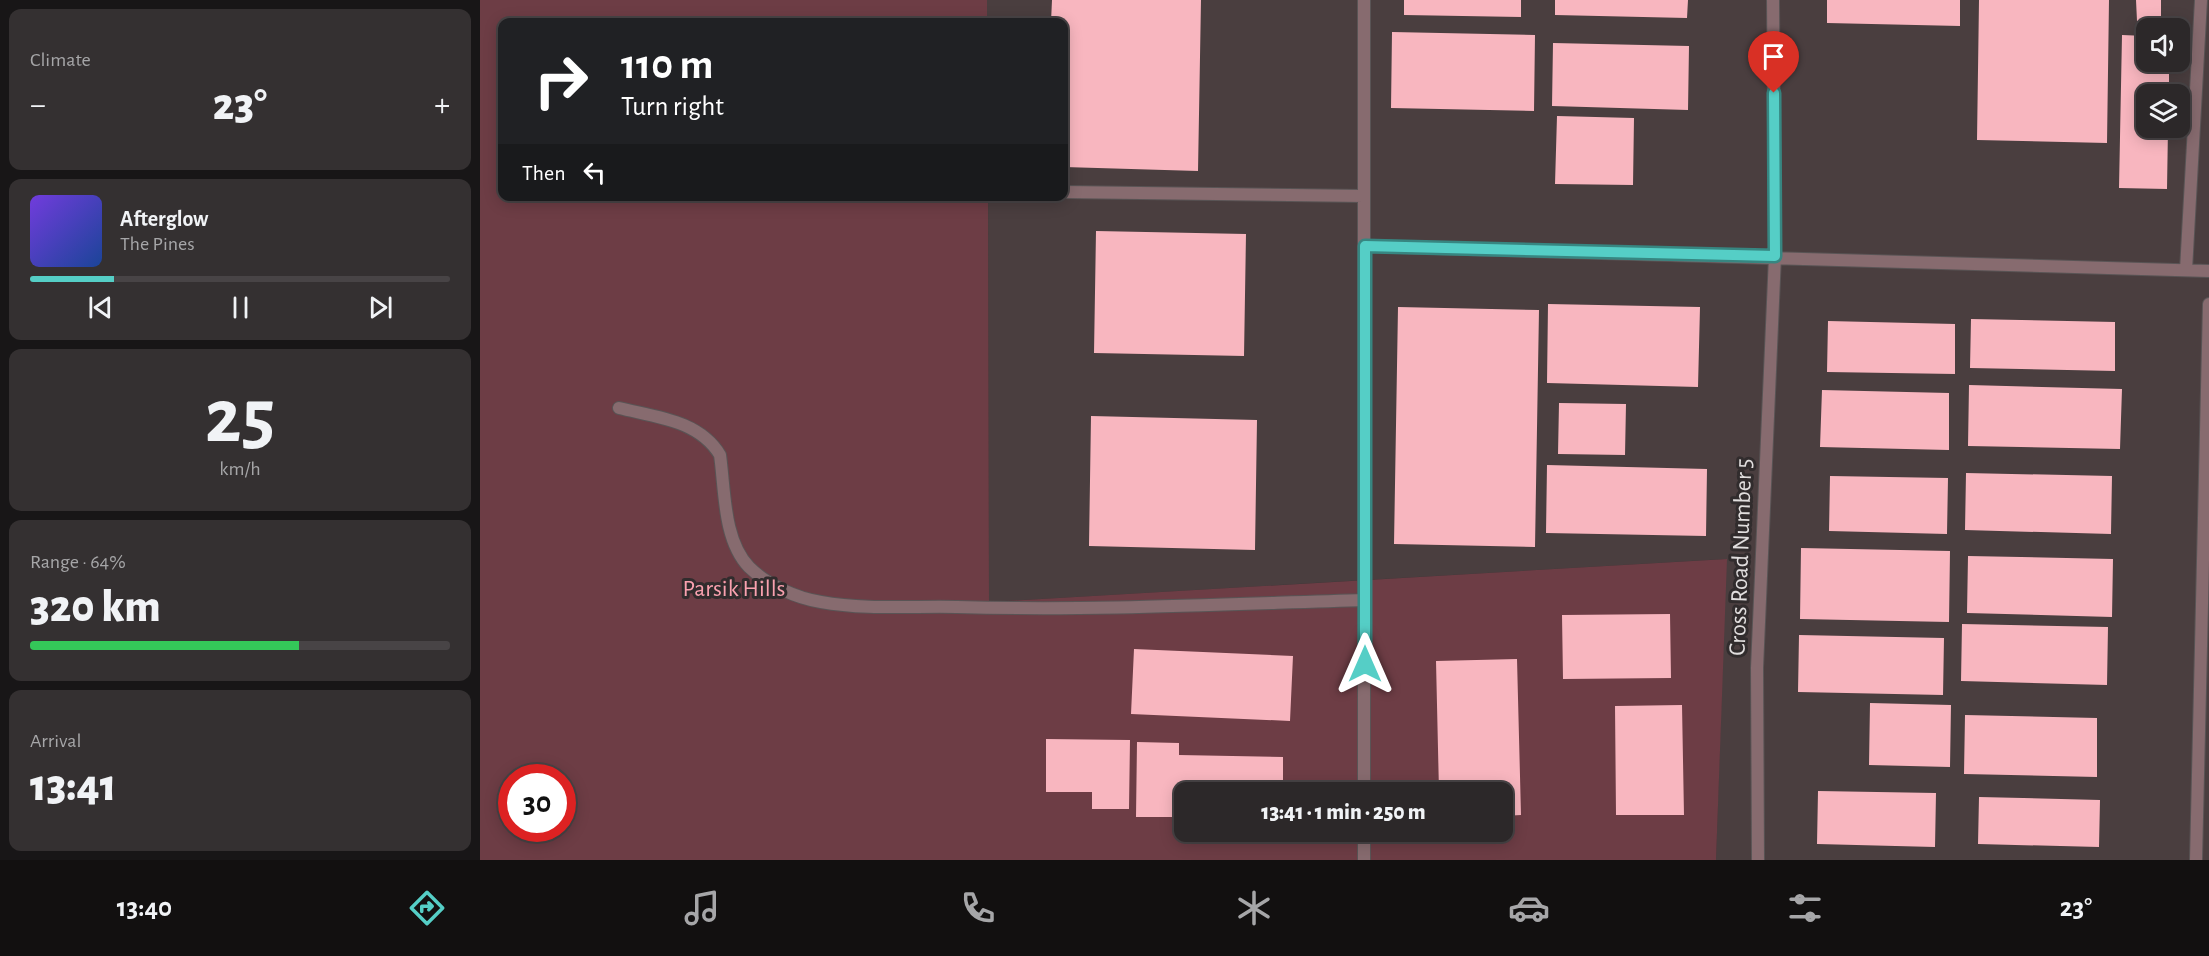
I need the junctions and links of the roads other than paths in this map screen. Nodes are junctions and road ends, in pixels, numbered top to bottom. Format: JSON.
{"nodes":[{"id":1,"x":1364,"y":0,"type":"edge"},
{"id":2,"x":1773,"y":0,"type":"edge"},
{"id":3,"x":2201,"y":0,"type":"edge"},
{"id":4,"x":1068,"y":192,"type":"edge"},
{"id":5,"x":1364,"y":196,"type":"junction"},
{"id":6,"x":1365,"y":246,"type":"junction"},
{"id":7,"x":1775,"y":256,"type":"junction"},
{"id":8,"x":2186,"y":270,"type":"junction"},
{"id":9,"x":2209,"y":271,"type":"edge"},
{"id":10,"x":2209,"y":304,"type":"edge"},
{"id":11,"x":619,"y":408,"type":"dead end"},
{"id":12,"x":1365,"y":600,"type":"junction"},
{"id":13,"x":1364,"y":782,"type":"edge"},
{"id":14,"x":1364,"y":842,"type":"edge"},
{"id":15,"x":1364,"y":860,"type":"edge"},
{"id":16,"x":1758,"y":860,"type":"edge"},
{"id":17,"x":2196,"y":860,"type":"edge"}],
"edges":[{"from":1,"to":5,"type":"street"},
{"from":2,"to":7,"type":"street","name":"Cross Road Number 5"},
{"from":3,"to":8,"type":"street"},
{"from":4,"to":5,"type":"street"},
{"from":5,"to":6,"type":"street"},
{"from":6,"to":7,"type":"street"},
{"from":6,"to":12,"type":"street"},
{"from":7,"to":8,"type":"street"},
{"from":7,"to":16,"type":"street","name":"Cross Road Number 5"},
{"from":8,"to":9,"type":"street"},
{"from":10,"to":17,"type":"street"},
{"from":11,"to":12,"type":"street"},
{"from":12,"to":13,"type":"street"},
{"from":14,"to":15,"type":"street"}]}
